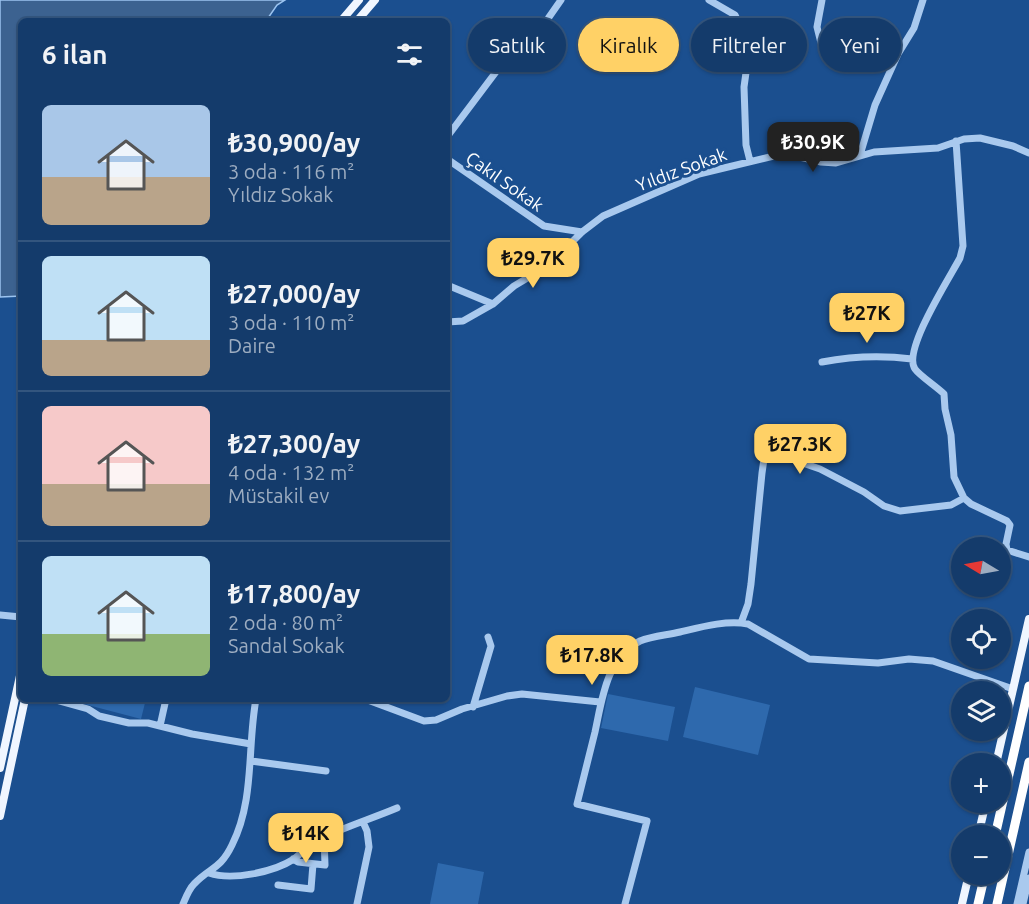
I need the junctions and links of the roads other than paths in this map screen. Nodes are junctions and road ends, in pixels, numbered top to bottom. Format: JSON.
{"nodes":[{"id":1,"x":359,"y":0,"type":"edge"},
{"id":2,"x":375,"y":0,"type":"edge"},
{"id":3,"x":561,"y":0,"type":"edge"},
{"id":4,"x":709,"y":0,"type":"edge"},
{"id":5,"x":822,"y":0,"type":"edge"},
{"id":6,"x":923,"y":0,"type":"edge"},
{"id":7,"x":344,"y":18,"type":"edge"},
{"id":8,"x":360,"y":18,"type":"edge"},
{"id":9,"x":819,"y":35,"type":"edge"},
{"id":10,"x":450,"y":133,"type":"edge"},
{"id":11,"x":956,"y":141,"type":"junction"},
{"id":12,"x":1029,"y":153,"type":"edge"},
{"id":13,"x":860,"y":154,"type":"junction"},
{"id":14,"x":750,"y":160,"type":"junction"},
{"id":15,"x":450,"y":161,"type":"edge"},
{"id":16,"x":582,"y":232,"type":"junction"},
{"id":17,"x":450,"y":286,"type":"edge"},
{"id":18,"x":493,"y":304,"type":"junction"},
{"id":19,"x":450,"y":322,"type":"edge"},
{"id":20,"x":912,"y":359,"type":"junction"},
{"id":21,"x":822,"y":362,"type":"dead end"},
{"id":22,"x":964,"y":498,"type":"junction"},
{"id":23,"x":1029,"y":557,"type":"edge"},
{"id":24,"x":0,"y":615,"type":"edge"},
{"id":25,"x":18,"y":617,"type":"edge"},
{"id":26,"x":1029,"y":619,"type":"edge"},
{"id":27,"x":741,"y":623,"type":"junction"},
{"id":28,"x":488,"y":637,"type":"dead end"},
{"id":29,"x":18,"y":685,"type":"edge"},
{"id":30,"x":1029,"y":686,"type":"edge"},
{"id":31,"x":1013,"y":689,"type":"junction"},
{"id":32,"x":24,"y":702,"type":"edge"},
{"id":33,"x":63,"y":702,"type":"edge"},
{"id":34,"x":165,"y":702,"type":"edge"},
{"id":35,"x":256,"y":702,"type":"edge"},
{"id":36,"x":372,"y":702,"type":"edge"},
{"id":37,"x":600,"y":702,"type":"junction"},
{"id":38,"x":473,"y":707,"type":"junction"},
{"id":39,"x":160,"y":726,"type":"junction"},
{"id":40,"x":251,"y":744,"type":"junction"},
{"id":41,"x":998,"y":753,"type":"edge"},
{"id":42,"x":251,"y":761,"type":"junction"},
{"id":43,"x":1029,"y":762,"type":"edge"},
{"id":44,"x":0,"y":768,"type":"edge"},
{"id":45,"x":326,"y":771,"type":"dead end"},
{"id":46,"x":3,"y":782,"type":"edge"},
{"id":47,"x":397,"y":808,"type":"dead end"},
{"id":48,"x":0,"y":816,"type":"edge"},
{"id":49,"x":363,"y":822,"type":"junction"},
{"id":50,"x":997,"y":825,"type":"edge"},
{"id":51,"x":324,"y":837,"type":"junction"},
{"id":52,"x":1029,"y":852,"type":"edge"},
{"id":53,"x":293,"y":859,"type":"junction"},
{"id":54,"x":313,"y":864,"type":"junction"},
{"id":55,"x":209,"y":873,"type":"junction"},
{"id":56,"x":1029,"y":878,"type":"edge"},
{"id":57,"x":278,"y":885,"type":"dead end"},
{"id":58,"x":966,"y":885,"type":"edge"},
{"id":59,"x":982,"y":885,"type":"edge"},
{"id":60,"x":183,"y":904,"type":"edge"},
{"id":61,"x":357,"y":904,"type":"edge"},
{"id":62,"x":625,"y":904,"type":"edge"},
{"id":63,"x":962,"y":904,"type":"edge"},
{"id":64,"x":978,"y":904,"type":"edge"},
{"id":65,"x":997,"y":904,"type":"edge"},
{"id":66,"x":1017,"y":904,"type":"edge"},
{"id":67,"x":1023,"y":904,"type":"edge"}],
"edges":[{"from":1,"to":7,"type":"main road"},
{"from":2,"to":8,"type":"main road"},
{"from":3,"to":10,"type":"street"},
{"from":4,"to":14,"type":"street"},
{"from":5,"to":9,"type":"street"},
{"from":6,"to":13,"type":"street"},
{"from":11,"to":12,"type":"street","name":"Yıldız Sokak"},
{"from":11,"to":13,"type":"street","name":"Yıldız Sokak"},
{"from":11,"to":20,"type":"street"},
{"from":13,"to":14,"type":"street","name":"Yıldız Sokak"},
{"from":14,"to":16,"type":"street","name":"Yıldız Sokak"},
{"from":15,"to":16,"type":"street","name":"Çakıl Sokak"},
{"from":16,"to":18,"type":"street","name":"Yıldız Sokak"},
{"from":17,"to":18,"type":"street"},
{"from":18,"to":19,"type":"street","name":"Yıldız Sokak"},
{"from":20,"to":21,"type":"street"},
{"from":20,"to":22,"type":"street"},
{"from":22,"to":23,"type":"street"},
{"from":22,"to":27,"type":"street"},
{"from":24,"to":25,"type":"street"},
{"from":26,"to":31,"type":"main road"},
{"from":27,"to":31,"type":"street"},
{"from":27,"to":37,"type":"street"},
{"from":28,"to":38,"type":"street"},
{"from":29,"to":44,"type":"main road"},
{"from":30,"to":50,"type":"highway"},
{"from":31,"to":41,"type":"main road"},
{"from":32,"to":46,"type":"main road"},
{"from":33,"to":39,"type":"street"},
{"from":34,"to":39,"type":"street"},
{"from":35,"to":40,"type":"street"},
{"from":36,"to":38,"type":"street"},
{"from":37,"to":38,"type":"street"},
{"from":37,"to":62,"type":"street"},
{"from":39,"to":40,"type":"street"},
{"from":40,"to":42,"type":"street"},
{"from":42,"to":45,"type":"street"},
{"from":42,"to":55,"type":"street"},
{"from":43,"to":65,"type":"highway"},
{"from":46,"to":48,"type":"main road"},
{"from":47,"to":49,"type":"street"},
{"from":49,"to":51,"type":"street"},
{"from":49,"to":61,"type":"street"},
{"from":51,"to":53,"type":"street"},
{"from":51,"to":54,"type":"street"},
{"from":52,"to":66,"type":"street"},
{"from":53,"to":54,"type":"street"},
{"from":53,"to":55,"type":"street"},
{"from":54,"to":57,"type":"street"},
{"from":55,"to":60,"type":"street"},
{"from":56,"to":67,"type":"street"},
{"from":58,"to":63,"type":"main road"},
{"from":59,"to":64,"type":"highway"}]}
